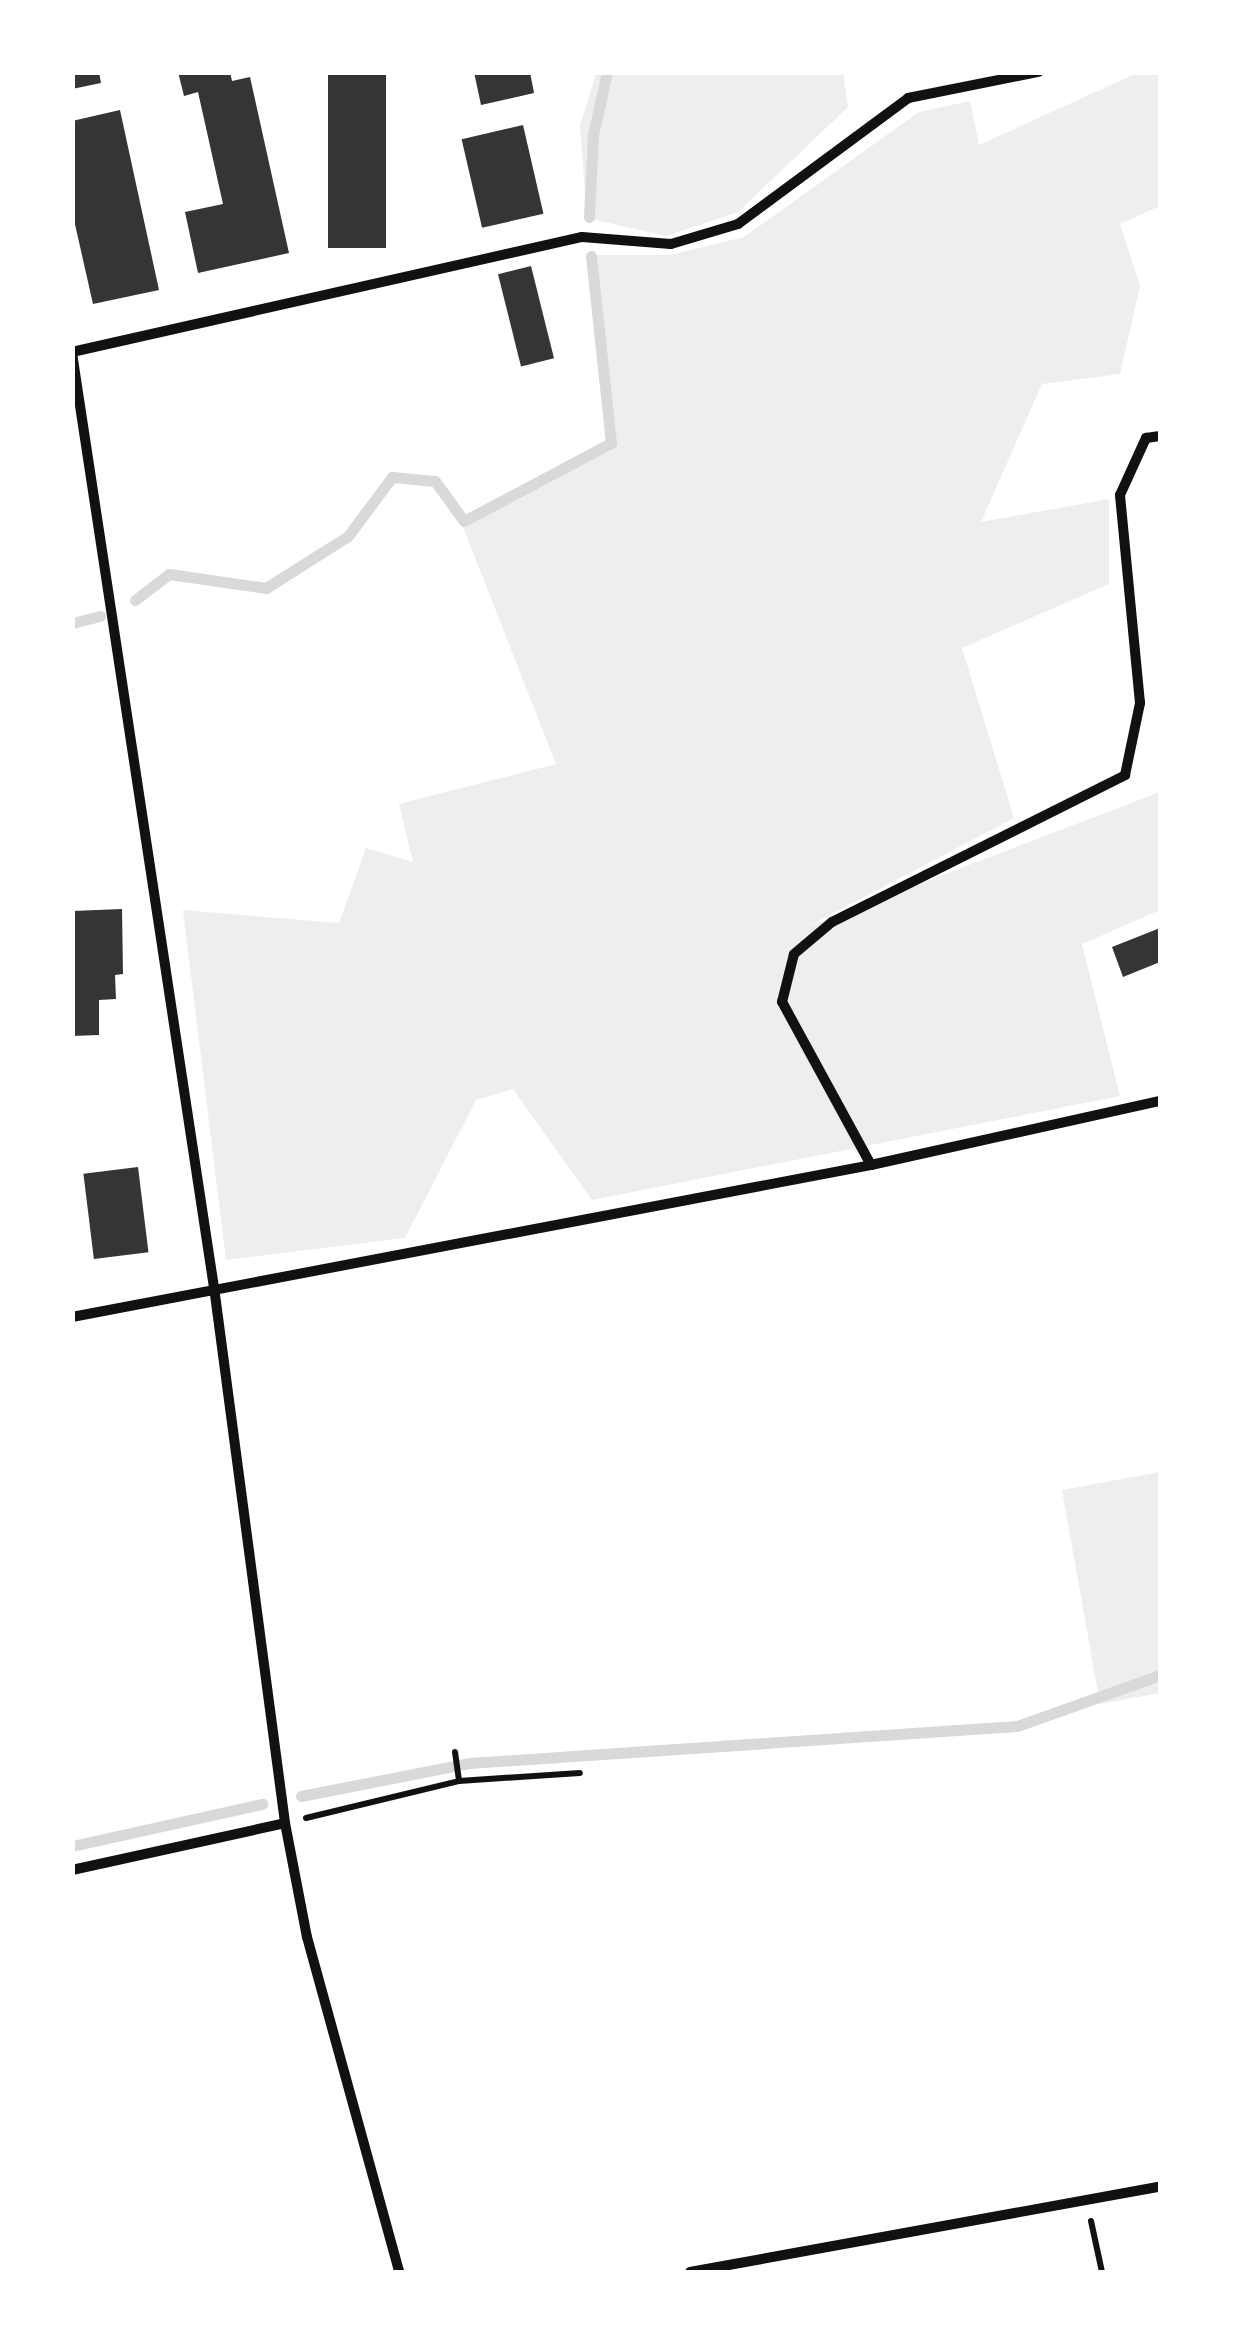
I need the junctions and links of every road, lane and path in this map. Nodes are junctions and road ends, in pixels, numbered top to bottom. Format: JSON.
{"nodes":[{"id":1,"x":1038,"y":72,"type":"edge"},
{"id":2,"x":72,"y":352,"type":"edge"},
{"id":3,"x":1160,"y":436,"type":"edge"},
{"id":4,"x":1160,"y":1101,"type":"edge"},
{"id":5,"x":871,"y":1166,"type":"junction"},
{"id":6,"x":214,"y":1288,"type":"junction"},
{"id":7,"x":72,"y":1317,"type":"edge"},
{"id":8,"x":455,"y":1752,"type":"dead end"},
{"id":9,"x":580,"y":1772,"type":"dead end"},
{"id":10,"x":459,"y":1781,"type":"junction"},
{"id":11,"x":285,"y":1824,"type":"junction"},
{"id":12,"x":72,"y":1870,"type":"edge"},
{"id":13,"x":1160,"y":2187,"type":"edge"},
{"id":14,"x":1087,"y":2200,"type":"junction"},
{"id":15,"x":399,"y":2272,"type":"edge"},
{"id":16,"x":690,"y":2272,"type":"edge"},
{"id":17,"x":1102,"y":2272,"type":"edge"}],
"edges":[{"from":1,"to":2,"type":"street"},
{"from":2,"to":6,"type":"street"},
{"from":3,"to":5,"type":"street"},
{"from":4,"to":5,"type":"street"},
{"from":5,"to":6,"type":"street"},
{"from":6,"to":7,"type":"street"},
{"from":6,"to":11,"type":"street"},
{"from":8,"to":10,"type":"path"},
{"from":9,"to":10,"type":"path"},
{"from":10,"to":11,"type":"path"},
{"from":11,"to":12,"type":"street"},
{"from":11,"to":15,"type":"street"},
{"from":13,"to":14,"type":"street"},
{"from":14,"to":16,"type":"street"},
{"from":14,"to":17,"type":"path"}]}
